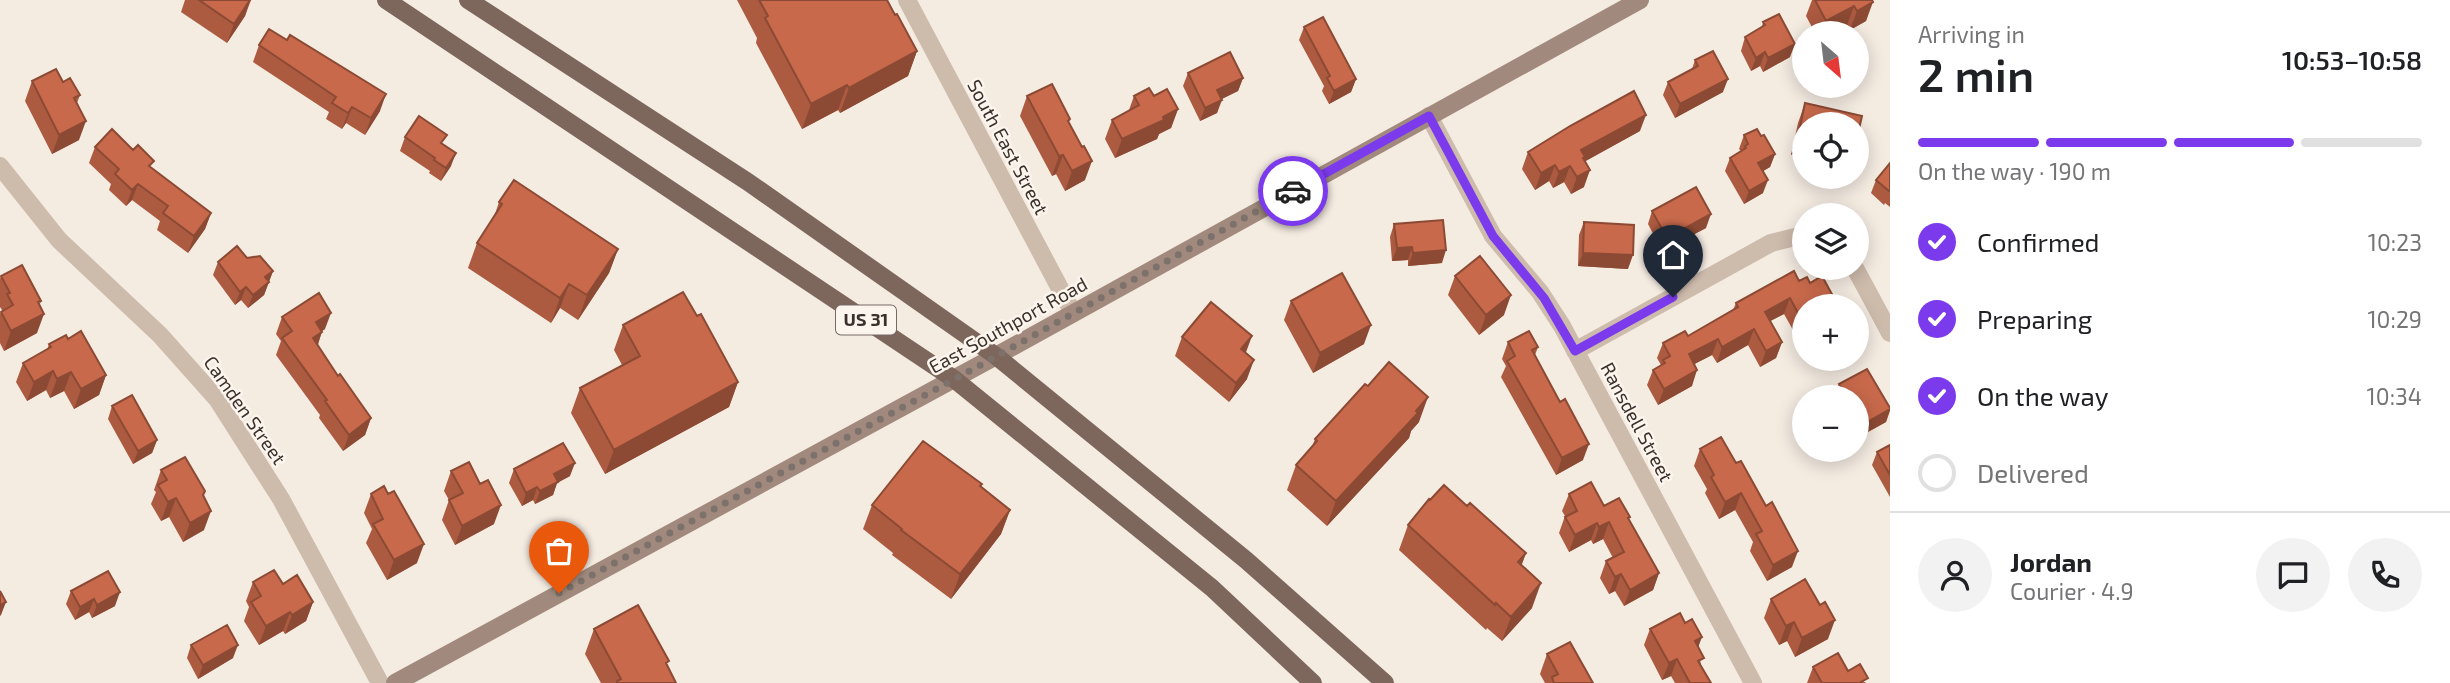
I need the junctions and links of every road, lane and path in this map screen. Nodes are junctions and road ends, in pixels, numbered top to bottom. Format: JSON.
{"nodes":[{"id":1,"x":386,"y":0,"type":"edge"},
{"id":2,"x":468,"y":0,"type":"edge"},
{"id":3,"x":906,"y":0,"type":"edge"},
{"id":4,"x":1640,"y":0,"type":"edge"},
{"id":5,"x":1429,"y":116,"type":"junction"},
{"id":6,"x":0,"y":166,"type":"edge"},
{"id":7,"x":1792,"y":238,"type":"edge"},
{"id":8,"x":1861,"y":280,"type":"edge"},
{"id":9,"x":1073,"y":313,"type":"junction"},
{"id":10,"x":1890,"y":333,"type":"edge"},
{"id":11,"x":1575,"y":351,"type":"junction"},
{"id":12,"x":996,"y":356,"type":"junction"},
{"id":13,"x":954,"y":379,"type":"junction"},
{"id":14,"x":380,"y":683,"type":"edge"},
{"id":15,"x":395,"y":683,"type":"edge"},
{"id":16,"x":1313,"y":683,"type":"edge"},
{"id":17,"x":1385,"y":683,"type":"edge"},
{"id":18,"x":1754,"y":683,"type":"edge"}],
"edges":[{"from":1,"to":13,"type":"main road","number":"US 31"},
{"from":2,"to":12,"type":"main road","number":"US 31"},
{"from":3,"to":9,"type":"street","name":"South East Street"},
{"from":4,"to":5,"type":"main road","name":"East Southport Road"},
{"from":5,"to":9,"type":"main road","name":"East Southport Road"},
{"from":5,"to":11,"type":"street","name":"Ransdell Street"},
{"from":6,"to":14,"type":"street","name":"Camden Street"},
{"from":7,"to":11,"type":"street"},
{"from":8,"to":10,"type":"street"},
{"from":9,"to":12,"type":"main road","name":"East Southport Road"},
{"from":11,"to":18,"type":"street","name":"Ransdell Street"},
{"from":12,"to":13,"type":"main road","name":"East Southport Road"},
{"from":12,"to":17,"type":"main road","number":"US 31"},
{"from":13,"to":15,"type":"main road","name":"East Southport Road"},
{"from":13,"to":16,"type":"main road","number":"US 31"}]}
